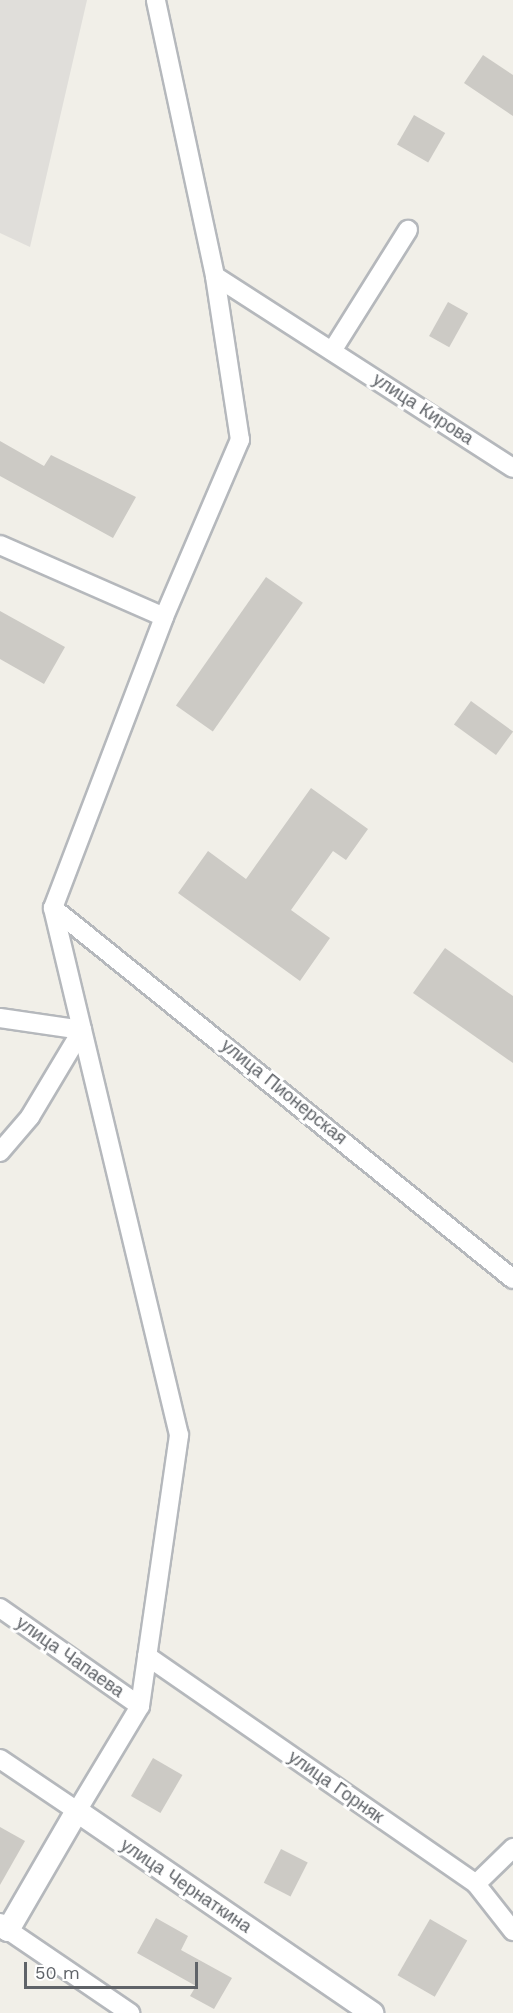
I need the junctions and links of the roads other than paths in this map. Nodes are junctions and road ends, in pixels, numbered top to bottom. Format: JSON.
{"nodes":[{"id":1,"x":156,"y":0,"type":"edge"},
{"id":2,"x":408,"y":230,"type":"dead end"},
{"id":3,"x":215,"y":276,"type":"junction"},
{"id":4,"x":332,"y":351,"type":"junction"},
{"id":5,"x":513,"y":468,"type":"edge"},
{"id":6,"x":0,"y":545,"type":"edge"},
{"id":7,"x":164,"y":617,"type":"junction"},
{"id":8,"x":53,"y":908,"type":"junction"},
{"id":9,"x":0,"y":1018,"type":"edge"},
{"id":10,"x":82,"y":1030,"type":"junction"},
{"id":11,"x":0,"y":1152,"type":"edge"},
{"id":12,"x":513,"y":1279,"type":"edge"},
{"id":13,"x":0,"y":1608,"type":"edge"},
{"id":14,"x":147,"y":1656,"type":"junction"},
{"id":15,"x":140,"y":1706,"type":"junction"},
{"id":16,"x":0,"y":1759,"type":"edge"},
{"id":17,"x":77,"y":1811,"type":"junction"},
{"id":18,"x":513,"y":1848,"type":"edge"},
{"id":19,"x":476,"y":1884,"type":"junction"},
{"id":20,"x":4,"y":1928,"type":"edge"},
{"id":21,"x":513,"y":1931,"type":"edge"},
{"id":22,"x":130,"y":2013,"type":"edge"},
{"id":23,"x":372,"y":2013,"type":"edge"}],
"edges":[{"from":1,"to":3,"type":"street"},
{"from":2,"to":4,"type":"street"},
{"from":3,"to":4,"type":"street","name":"улица Кирова"},
{"from":3,"to":7,"type":"street"},
{"from":4,"to":5,"type":"street","name":"улица Кирова"},
{"from":6,"to":7,"type":"street"},
{"from":7,"to":8,"type":"street"},
{"from":8,"to":10,"type":"street"},
{"from":8,"to":12,"type":"street","name":"улица Пионерская"},
{"from":9,"to":10,"type":"street"},
{"from":10,"to":11,"type":"street"},
{"from":10,"to":14,"type":"street"},
{"from":13,"to":15,"type":"street","name":"улица Чапаева"},
{"from":14,"to":15,"type":"street"},
{"from":14,"to":19,"type":"street","name":"улица Горняк"},
{"from":15,"to":17,"type":"street"},
{"from":16,"to":17,"type":"street","name":"улица Чернаткина"},
{"from":17,"to":20,"type":"street"},
{"from":17,"to":23,"type":"street","name":"улица Чернаткина"},
{"from":18,"to":19,"type":"street"},
{"from":19,"to":21,"type":"street","name":"улица Горняк"},
{"from":20,"to":22,"type":"street"}]}
